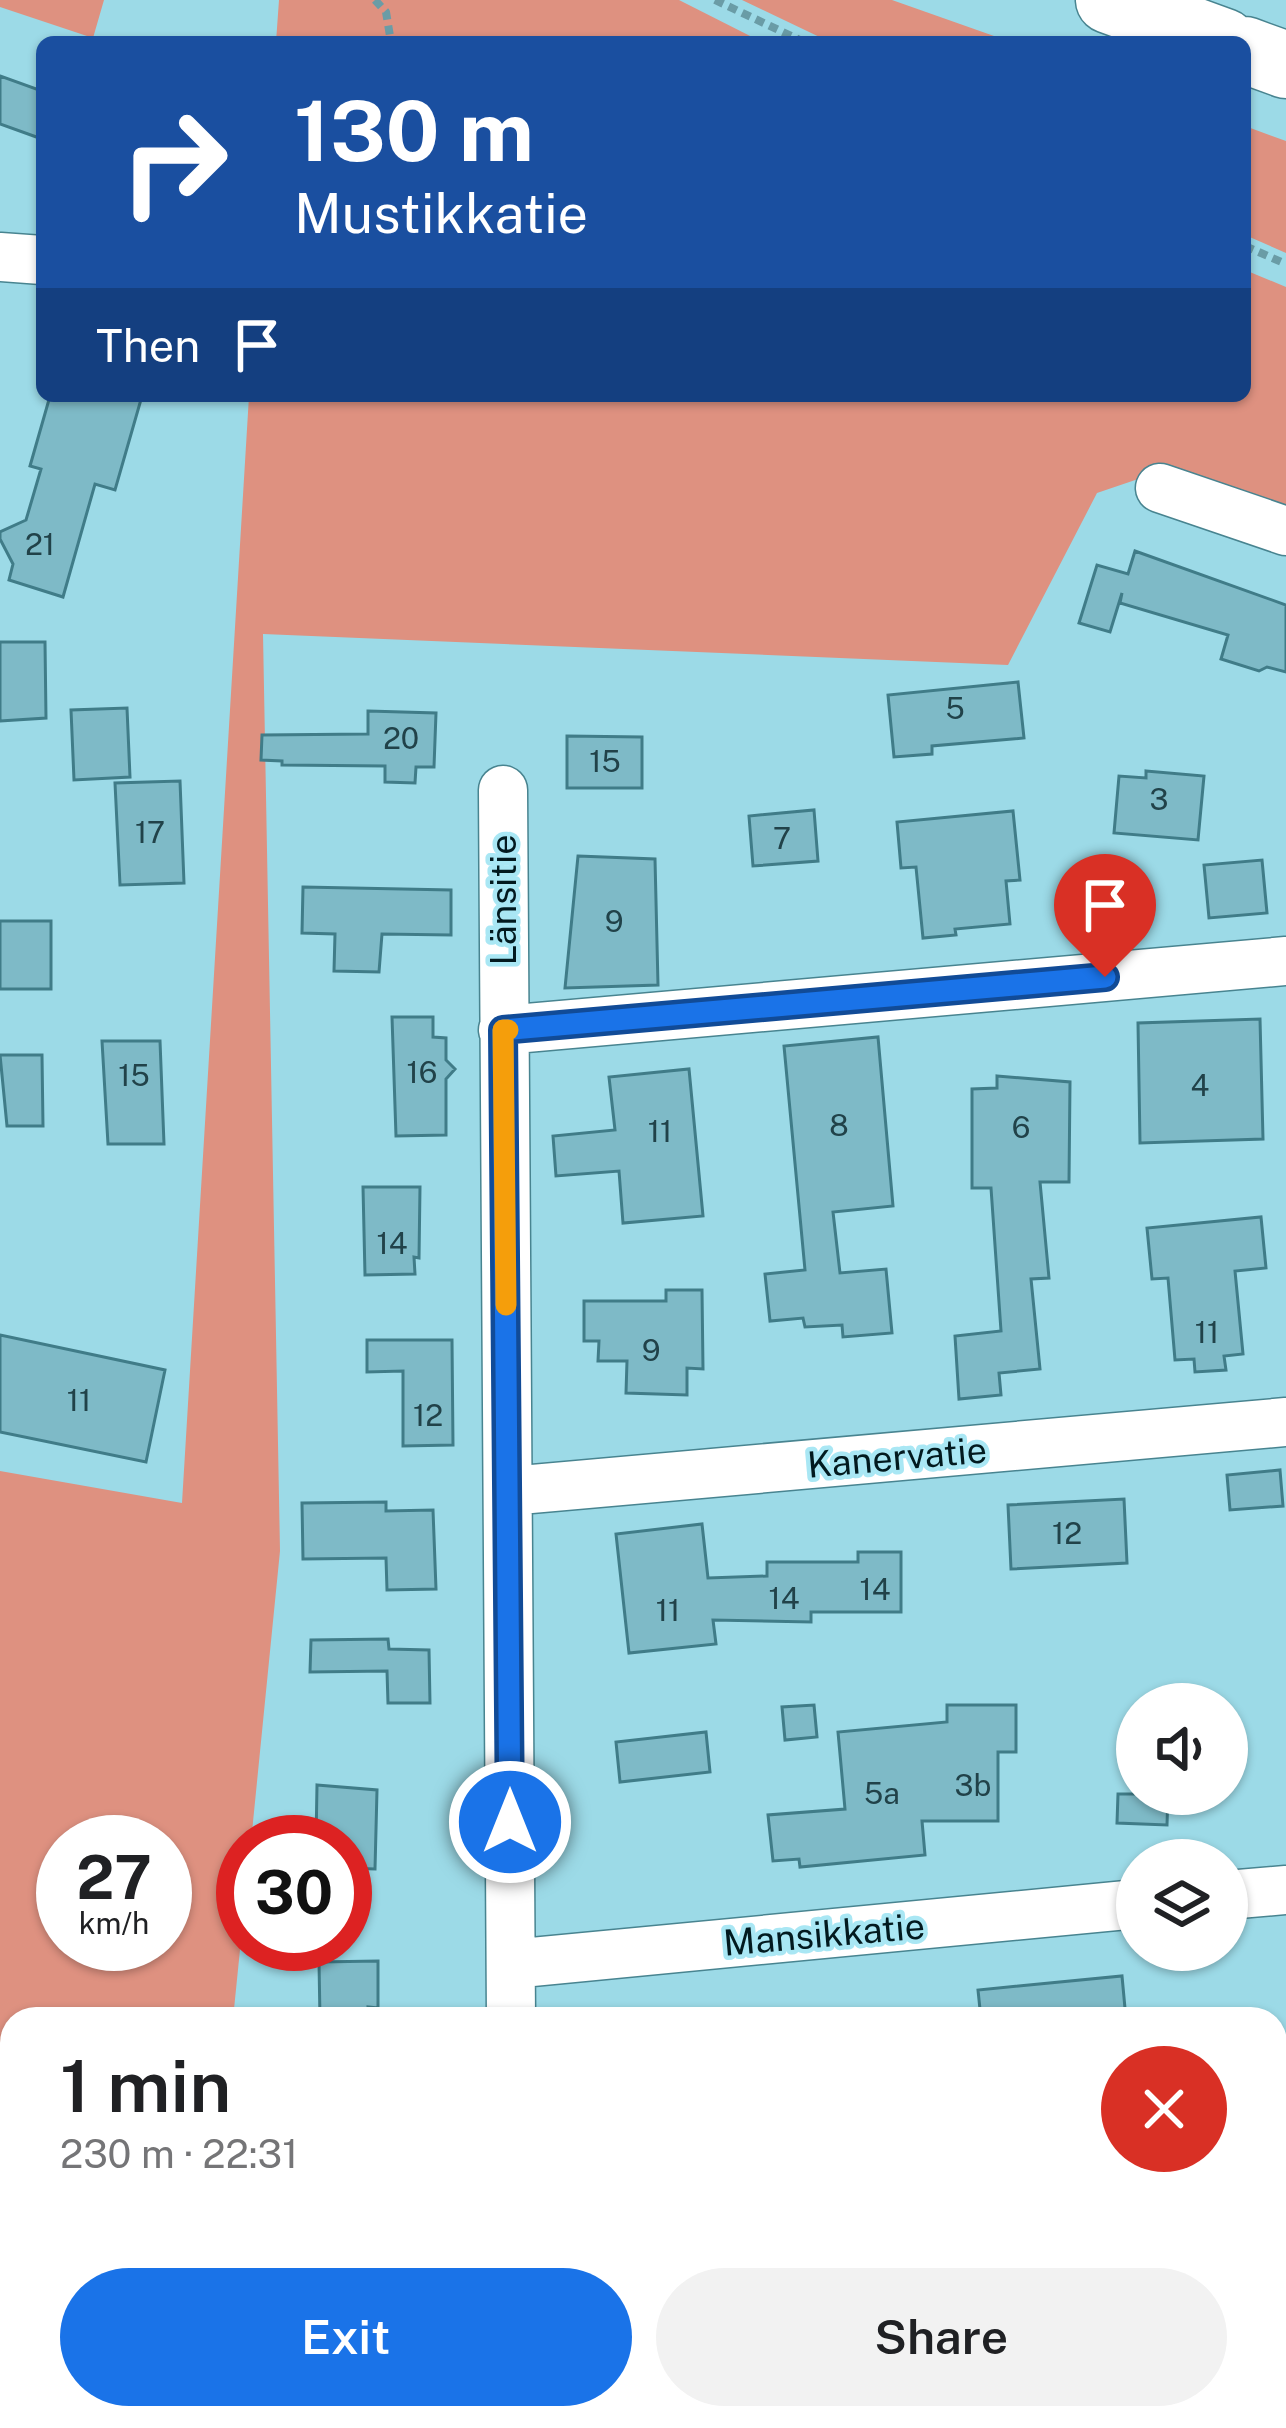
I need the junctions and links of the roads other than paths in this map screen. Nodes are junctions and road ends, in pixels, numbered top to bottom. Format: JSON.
{"nodes":[{"id":1,"x":1109,"y":0,"type":"edge"},
{"id":2,"x":1208,"y":36,"type":"edge"},
{"id":3,"x":1251,"y":52,"type":"edge"},
{"id":4,"x":1286,"y":64,"type":"edge"},
{"id":5,"x":0,"y":257,"type":"edge"},
{"id":6,"x":36,"y":260,"type":"edge"},
{"id":7,"x":1160,"y":488,"type":"dead end"},
{"id":8,"x":1286,"y":531,"type":"edge"},
{"id":9,"x":503,"y":790,"type":"dead end"},
{"id":10,"x":1286,"y":961,"type":"edge"},
{"id":11,"x":503,"y":1030,"type":"junction"},
{"id":12,"x":1286,"y":1422,"type":"edge"},
{"id":13,"x":508,"y":1491,"type":"junction"},
{"id":14,"x":1286,"y":1890,"type":"edge"},
{"id":15,"x":1248,"y":1893,"type":"edge"},
{"id":16,"x":1116,"y":1906,"type":"edge"},
{"id":17,"x":512,"y":1964,"type":"junction"},
{"id":18,"x":511,"y":2007,"type":"edge"}],
"edges":[{"from":1,"to":2,"type":"highway"},
{"from":3,"to":4,"type":"highway"},
{"from":5,"to":6,"type":"street"},
{"from":7,"to":8,"type":"street"},
{"from":9,"to":11,"type":"street","name":"Länsitie"},
{"from":10,"to":11,"type":"street"},
{"from":11,"to":13,"type":"street","name":"Länsitie"},
{"from":12,"to":13,"type":"street","name":"Kanervatie"},
{"from":13,"to":17,"type":"street","name":"Länsitie"},
{"from":14,"to":15,"type":"street"},
{"from":16,"to":17,"type":"street","name":"Mansikkatie"},
{"from":17,"to":18,"type":"street","name":"Länsitie"}]}
